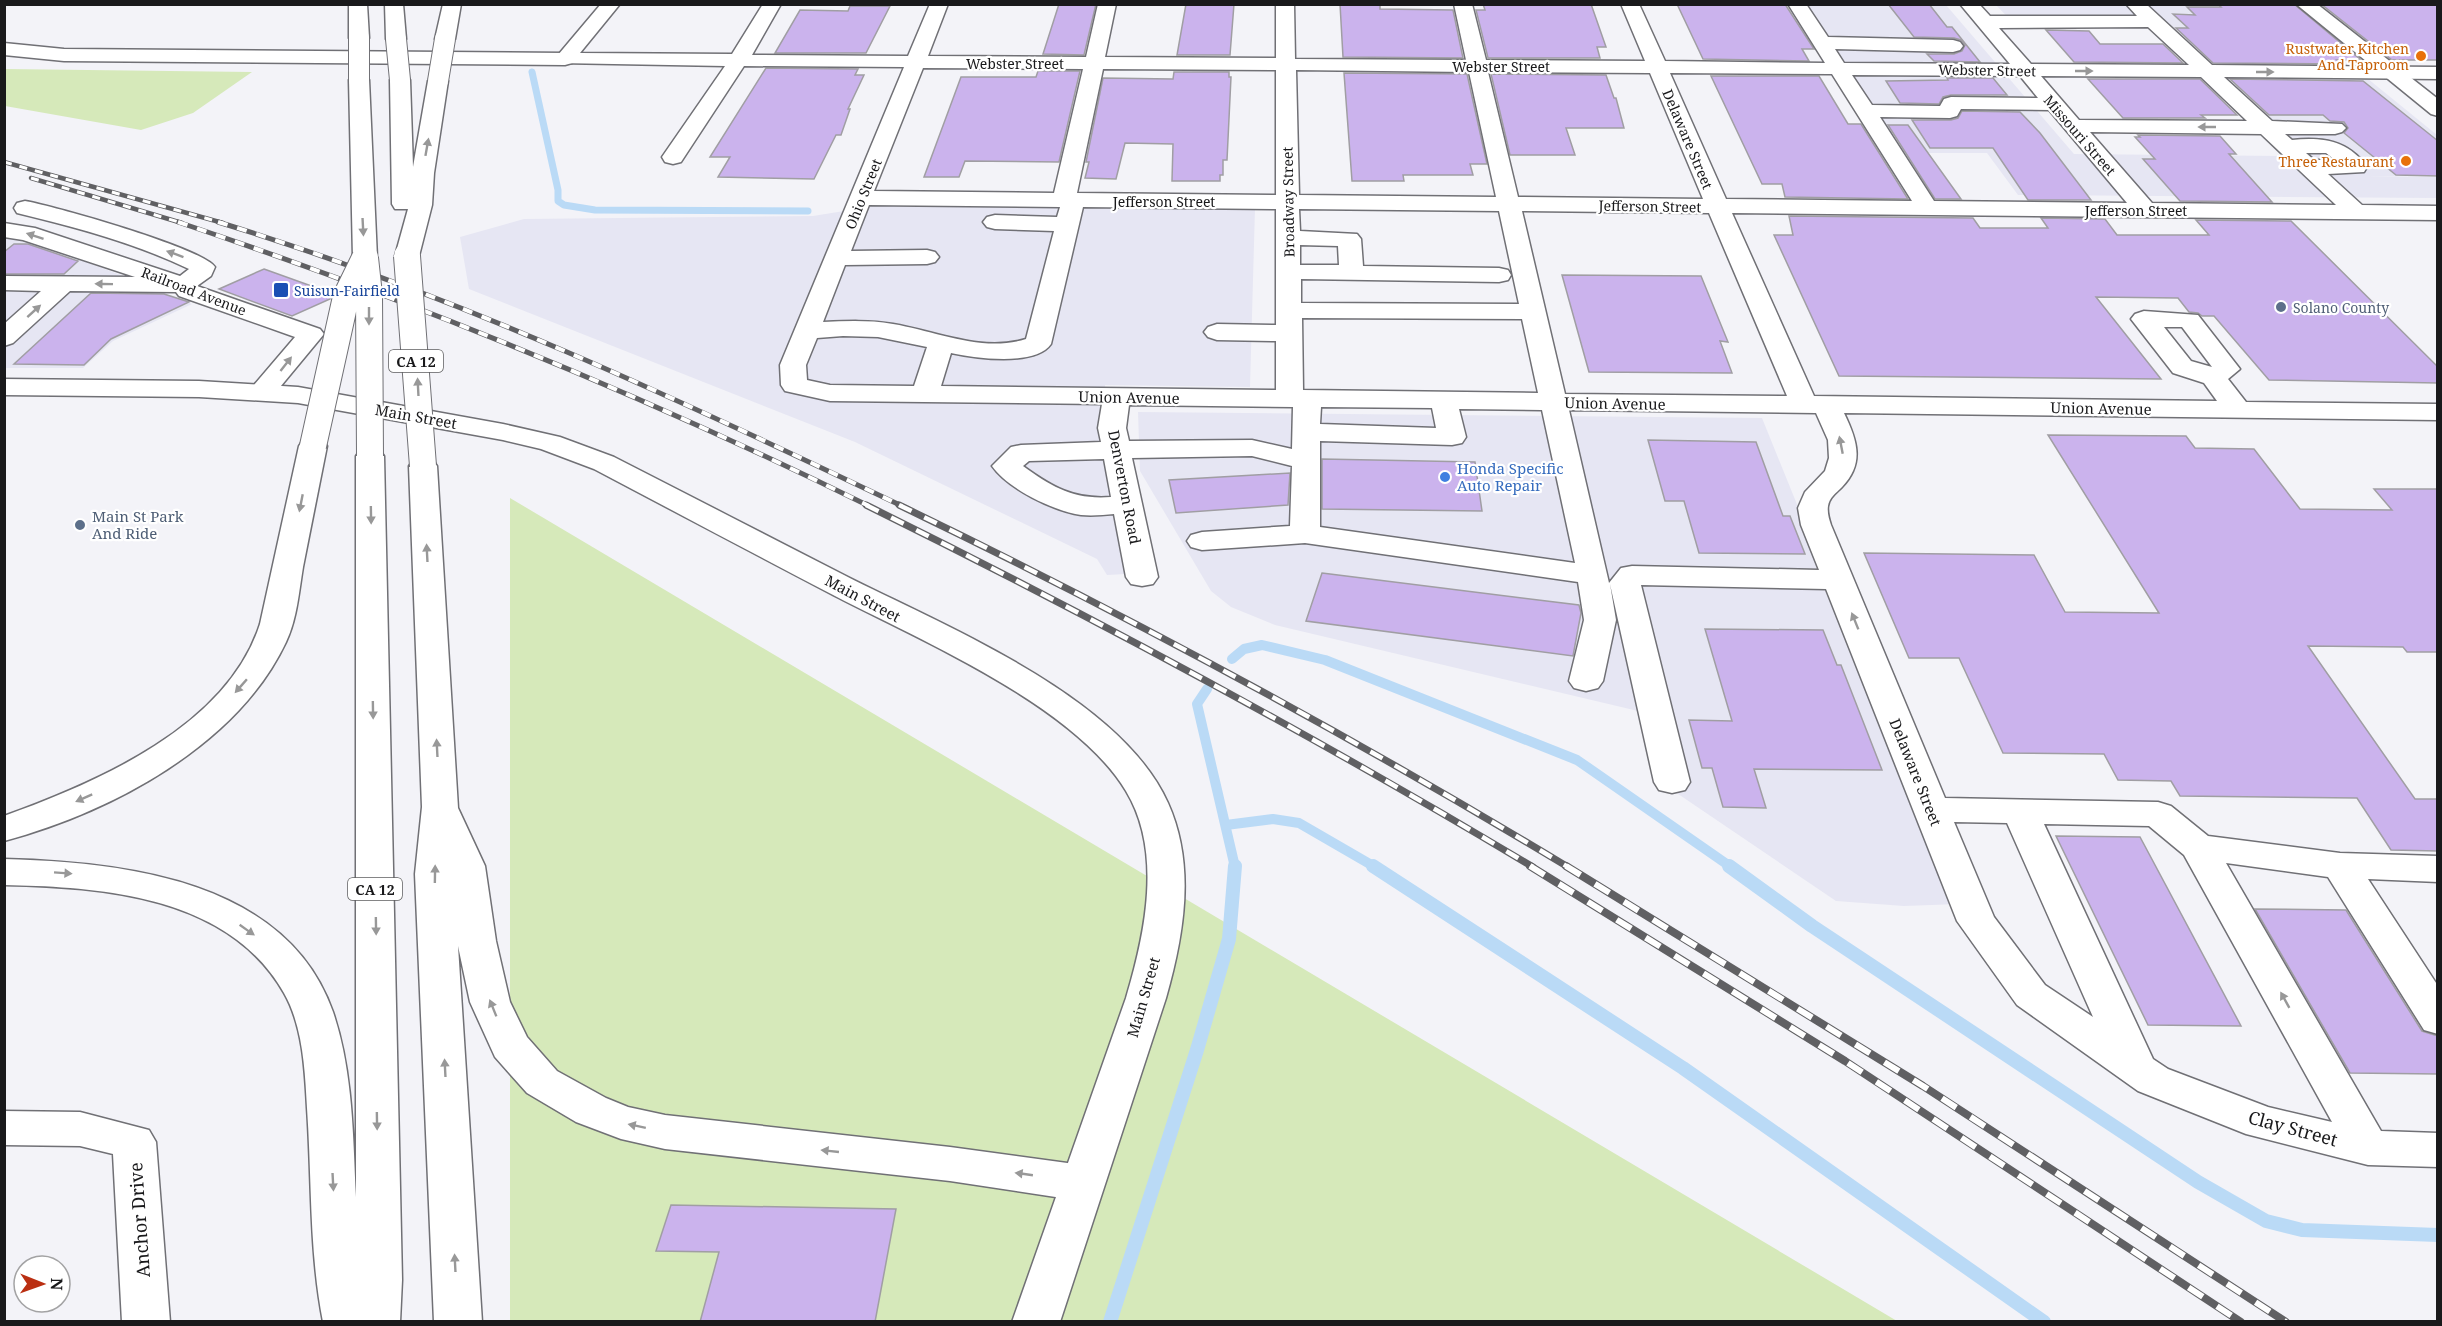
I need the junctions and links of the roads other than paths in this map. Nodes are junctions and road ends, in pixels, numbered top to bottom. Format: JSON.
{"nodes":[{"id":1,"x":358,"y":4,"type":"edge"},
{"id":2,"x":394,"y":4,"type":"edge"},
{"id":3,"x":452,"y":4,"type":"edge"},
{"id":4,"x":611,"y":4,"type":"edge"},
{"id":5,"x":772,"y":4,"type":"edge"},
{"id":6,"x":939,"y":4,"type":"edge"},
{"id":7,"x":1107,"y":4,"type":"edge"},
{"id":8,"x":1285,"y":4,"type":"edge"},
{"id":9,"x":1463,"y":4,"type":"edge"},
{"id":10,"x":1630,"y":4,"type":"edge"},
{"id":11,"x":1797,"y":4,"type":"edge"},
{"id":12,"x":2305,"y":4,"type":"edge"},
{"id":13,"x":2137,"y":6,"type":"edge"},
{"id":14,"x":1974,"y":11,"type":"edge"},
{"id":15,"x":2153,"y":21,"type":"junction"},
{"id":16,"x":1822,"y":44,"type":"junction"},
{"id":17,"x":1953,"y":46,"type":"dead end"},
{"id":18,"x":4,"y":50,"type":"edge"},
{"id":19,"x":565,"y":59,"type":"junction"},
{"id":20,"x":738,"y":61,"type":"junction"},
{"id":21,"x":916,"y":62,"type":"junction"},
{"id":22,"x":1095,"y":63,"type":"junction"},
{"id":23,"x":1286,"y":64,"type":"junction"},
{"id":24,"x":1479,"y":66,"type":"junction"},
{"id":25,"x":1657,"y":67,"type":"junction"},
{"id":26,"x":1838,"y":69,"type":"junction"},
{"id":27,"x":2025,"y":71,"type":"junction"},
{"id":28,"x":2206,"y":72,"type":"junction"},
{"id":29,"x":2391,"y":73,"type":"junction"},
{"id":30,"x":2438,"y":73,"type":"edge"},
{"id":31,"x":2056,"y":107,"type":"junction"},
{"id":32,"x":2438,"y":110,"type":"edge"},
{"id":33,"x":1865,"y":111,"type":"junction"},
{"id":34,"x":2248,"y":111,"type":"junction"},
{"id":35,"x":2073,"y":126,"type":"junction"},
{"id":36,"x":2265,"y":127,"type":"junction"},
{"id":37,"x":2335,"y":128,"type":"dead end"},
{"id":38,"x":2286,"y":146,"type":"junction"},
{"id":39,"x":673,"y":157,"type":"dead end"},
{"id":40,"x":2307,"y":167,"type":"junction"},
{"id":41,"x":862,"y":198,"type":"junction"},
{"id":42,"x":1288,"y":201,"type":"junction"},
{"id":43,"x":412,"y":204,"type":"junction"},
{"id":44,"x":1508,"y":204,"type":"junction"},
{"id":45,"x":15,"y":207,"type":"edge"},
{"id":46,"x":1717,"y":207,"type":"junction"},
{"id":47,"x":1068,"y":208,"type":"junction"},
{"id":48,"x":1928,"y":209,"type":"junction"},
{"id":49,"x":2145,"y":210,"type":"junction"},
{"id":50,"x":2356,"y":212,"type":"junction"},
{"id":51,"x":2438,"y":213,"type":"edge"},
{"id":52,"x":4,"y":221,"type":"edge"},
{"id":53,"x":995,"y":222,"type":"dead end"},
{"id":54,"x":4,"y":230,"type":"edge"},
{"id":55,"x":1288,"y":238,"type":"junction"},
{"id":56,"x":927,"y":257,"type":"dead end"},
{"id":57,"x":365,"y":258,"type":"junction"},
{"id":58,"x":837,"y":258,"type":"junction"},
{"id":59,"x":1288,"y":272,"type":"junction"},
{"id":60,"x":1351,"y":273,"type":"junction"},
{"id":61,"x":1499,"y":275,"type":"dead end"},
{"id":62,"x":4,"y":283,"type":"edge"},
{"id":63,"x":63,"y":284,"type":"junction"},
{"id":64,"x":183,"y":285,"type":"junction"},
{"id":65,"x":1534,"y":312,"type":"junction"},
{"id":66,"x":1289,"y":322,"type":"junction"},
{"id":67,"x":808,"y":330,"type":"junction"},
{"id":68,"x":1217,"y":332,"type":"dead end"},
{"id":69,"x":4,"y":338,"type":"edge"},
{"id":70,"x":945,"y":343,"type":"junction"},
{"id":71,"x":2213,"y":377,"type":"dead end"},
{"id":72,"x":794,"y":385,"type":"joint"},
{"id":73,"x":4,"y":387,"type":"edge"},
{"id":74,"x":261,"y":392,"type":"junction"},
{"id":75,"x":926,"y":394,"type":"junction"},
{"id":76,"x":1117,"y":397,"type":"junction"},
{"id":77,"x":1238,"y":398,"type":"junction"},
{"id":78,"x":1298,"y":399,"type":"junction"},
{"id":79,"x":1444,"y":402,"type":"junction"},
{"id":80,"x":1552,"y":403,"type":"junction"},
{"id":81,"x":1815,"y":405,"type":"junction"},
{"id":82,"x":2238,"y":410,"type":"junction"},
{"id":83,"x":2438,"y":412,"type":"edge"},
{"id":84,"x":1252,"y":447,"type":"junction"},
{"id":85,"x":1307,"y":447,"type":"junction"},
{"id":86,"x":1116,"y":450,"type":"junction"},
{"id":87,"x":1127,"y":504,"type":"junction"},
{"id":88,"x":1305,"y":534,"type":"junction"},
{"id":89,"x":1202,"y":541,"type":"dead end"},
{"id":90,"x":1592,"y":575,"type":"junction"},
{"id":91,"x":1142,"y":577,"type":"dead end"},
{"id":92,"x":1838,"y":580,"type":"junction"},
{"id":93,"x":1586,"y":681,"type":"dead end"},
{"id":94,"x":1672,"y":782,"type":"dead end"},
{"id":95,"x":440,"y":807,"type":"junction"},
{"id":96,"x":1932,"y":810,"type":"junction"},
{"id":97,"x":2020,"y":811,"type":"junction"},
{"id":98,"x":4,"y":829,"type":"edge"},
{"id":99,"x":2198,"y":848,"type":"junction"},
{"id":100,"x":2340,"y":866,"type":"junction"},
{"id":101,"x":2438,"y":869,"type":"edge"},
{"id":102,"x":4,"y":872,"type":"edge"},
{"id":103,"x":2438,"y":1019,"type":"edge"},
{"id":104,"x":2145,"y":1075,"type":"junction"},
{"id":105,"x":4,"y":1128,"type":"edge"},
{"id":106,"x":2368,"y":1148,"type":"junction"},
{"id":107,"x":2438,"y":1150,"type":"edge"},
{"id":108,"x":1082,"y":1183,"type":"junction"},
{"id":109,"x":146,"y":1322,"type":"edge"},
{"id":110,"x":346,"y":1322,"type":"edge"},
{"id":111,"x":376,"y":1322,"type":"edge"},
{"id":112,"x":458,"y":1322,"type":"edge"},
{"id":113,"x":1036,"y":1322,"type":"edge"}],
"edges":[{"from":1,"to":57,"type":"main road","number":"CA 12","one_way":true,"bridge":true},
{"from":2,"to":43,"type":"main road","bridge":true},
{"from":43,"to":3,"type":"main road","one_way":true,"bridge":true},
{"from":4,"to":19,"type":"main road"},
{"from":5,"to":20,"type":"main road"},
{"from":6,"to":21,"type":"main road","name":"Ohio Street"},
{"from":7,"to":22,"type":"main road"},
{"from":8,"to":23,"type":"main road","name":"Broadway Street"},
{"from":9,"to":24,"type":"main road"},
{"from":10,"to":25,"type":"main road","name":"Delaware Street"},
{"from":11,"to":16,"type":"main road"},
{"from":12,"to":29,"type":"main road"},
{"from":13,"to":14,"type":"main road"},
{"from":13,"to":15,"type":"main road"},
{"from":14,"to":15,"type":"main road"},
{"from":14,"to":27,"type":"main road","name":"Missouri Street"},
{"from":15,"to":28,"type":"main road"},
{"from":16,"to":17,"type":"main road"},
{"from":16,"to":26,"type":"main road"},
{"from":18,"to":19,"type":"main road","name":"Webster Street"},
{"from":19,"to":20,"type":"main road","name":"Webster Street"},
{"from":20,"to":21,"type":"main road","name":"Webster Street"},
{"from":20,"to":39,"type":"main road"},
{"from":21,"to":22,"type":"main road","name":"Webster Street"},
{"from":21,"to":41,"type":"main road","name":"Ohio Street"},
{"from":22,"to":23,"type":"main road","name":"Webster Street"},
{"from":22,"to":47,"type":"main road"},
{"from":23,"to":24,"type":"main road","name":"Webster Street"},
{"from":23,"to":42,"type":"main road","name":"Broadway Street"},
{"from":24,"to":25,"type":"main road","name":"Webster Street"},
{"from":24,"to":44,"type":"main road"},
{"from":25,"to":26,"type":"main road","name":"Webster Street"},
{"from":25,"to":46,"type":"main road","name":"Delaware Street"},
{"from":26,"to":27,"type":"main road","name":"Webster Street"},
{"from":26,"to":33,"type":"main road"},
{"from":27,"to":28,"type":"main road","name":"Webster Street","one_way":true},
{"from":27,"to":31,"type":"main road","name":"Missouri Street"},
{"from":28,"to":29,"type":"main road","name":"Webster Street","one_way":true},
{"from":28,"to":34,"type":"main road"},
{"from":29,"to":30,"type":"main road","name":"Webster Street"},
{"from":29,"to":32,"type":"main road"},
{"from":31,"to":33,"type":"main road"},
{"from":31,"to":34,"type":"main road"},
{"from":31,"to":35,"type":"main road","name":"Missouri Street"},
{"from":33,"to":48,"type":"main road"},
{"from":34,"to":36,"type":"main road"},
{"from":36,"to":35,"type":"main road","one_way":true},
{"from":35,"to":49,"type":"main road","name":"Missouri Street"},
{"from":36,"to":37,"type":"main road"},
{"from":36,"to":38,"type":"main road"},
{"from":38,"to":40,"type":"main road"},
{"from":38,"to":40,"type":"main road"},
{"from":40,"to":50,"type":"main road"},
{"from":41,"to":47,"type":"main road","name":"Jefferson Street"},
{"from":41,"to":58,"type":"main road","name":"Ohio Street"},
{"from":42,"to":44,"type":"main road","name":"Jefferson Street"},
{"from":42,"to":47,"type":"main road","name":"Jefferson Street"},
{"from":42,"to":55,"type":"main road","name":"Broadway Street"},
{"from":95,"to":43,"type":"main road","number":"CA 12","one_way":true,"bridge":true},
{"from":44,"to":46,"type":"main road","name":"Jefferson Street"},
{"from":44,"to":65,"type":"main road"},
{"from":45,"to":52,"type":"main road"},
{"from":64,"to":45,"type":"main road","one_way":true},
{"from":46,"to":48,"type":"main road","name":"Jefferson Street"},
{"from":46,"to":81,"type":"main road","name":"Delaware Street"},
{"from":47,"to":53,"type":"main road"},
{"from":47,"to":70,"type":"main road"},
{"from":48,"to":49,"type":"main road","name":"Jefferson Street"},
{"from":49,"to":50,"type":"main road","name":"Jefferson Street"},
{"from":50,"to":51,"type":"main road","name":"Jefferson Street"},
{"from":64,"to":54,"type":"main road","name":"Railroad Avenue","one_way":true},
{"from":55,"to":59,"type":"main road","name":"Broadway Street"},
{"from":55,"to":60,"type":"main road"},
{"from":56,"to":58,"type":"main road"},
{"from":57,"to":98,"type":"main road","one_way":true,"bridge":true},
{"from":57,"to":111,"type":"main road","number":"CA 12","one_way":true,"bridge":true},
{"from":58,"to":67,"type":"main road","name":"Ohio Street"},
{"from":59,"to":60,"type":"main road"},
{"from":59,"to":66,"type":"main road","name":"Broadway Street"},
{"from":60,"to":61,"type":"main road"},
{"from":62,"to":63,"type":"main road"},
{"from":64,"to":63,"type":"main road","one_way":true},
{"from":69,"to":63,"type":"main road","one_way":true},
{"from":74,"to":64,"type":"main road","name":"Railroad Avenue","one_way":true},
{"from":65,"to":66,"type":"main road"},
{"from":65,"to":80,"type":"main road"},
{"from":66,"to":68,"type":"main road"},
{"from":66,"to":78,"type":"main road","name":"Broadway Street"},
{"from":67,"to":70,"type":"main road"},
{"from":67,"to":72,"type":"main road","name":"Ohio Street"},
{"from":70,"to":75,"type":"main road"},
{"from":71,"to":82,"type":"main road"},
{"from":72,"to":75,"type":"main road","name":"Union Avenue"},
{"from":73,"to":74,"type":"main road","name":"Main Street"},
{"from":74,"to":108,"type":"main road","name":"Main Street"},
{"from":75,"to":76,"type":"main road","name":"Union Avenue"},
{"from":76,"to":77,"type":"main road","name":"Union Avenue"},
{"from":76,"to":86,"type":"main road","name":"Denverton Road"},
{"from":77,"to":78,"type":"main road","name":"Union Avenue"},
{"from":77,"to":84,"type":"main road"},
{"from":78,"to":79,"type":"main road","name":"Union Avenue"},
{"from":78,"to":85,"type":"main road","name":"Broadway Street"},
{"from":79,"to":80,"type":"main road","name":"Union Avenue"},
{"from":79,"to":85,"type":"main road"},
{"from":80,"to":81,"type":"main road","name":"Union Avenue"},
{"from":80,"to":90,"type":"main road"},
{"from":81,"to":82,"type":"main road","name":"Union Avenue"},
{"from":92,"to":81,"type":"main road","name":"Delaware Street","one_way":true},
{"from":82,"to":83,"type":"main road","name":"Union Avenue"},
{"from":84,"to":85,"type":"main road"},
{"from":84,"to":86,"type":"main road"},
{"from":85,"to":88,"type":"main road","name":"Broadway Street"},
{"from":86,"to":87,"type":"main road","name":"Denverton Road"},
{"from":86,"to":87,"type":"main road"},
{"from":87,"to":91,"type":"main road","name":"Denverton Road"},
{"from":88,"to":89,"type":"main road"},
{"from":88,"to":90,"type":"main road"},
{"from":90,"to":93,"type":"main road"},
{"from":92,"to":94,"type":"main road"},
{"from":96,"to":92,"type":"main road","name":"Delaware Street","one_way":true},
{"from":108,"to":95,"type":"main road","one_way":true},
{"from":112,"to":95,"type":"main road","number":"CA 12","one_way":true},
{"from":96,"to":97,"type":"main road"},
{"from":96,"to":104,"type":"main road","name":"Delaware Street"},
{"from":97,"to":99,"type":"main road"},
{"from":97,"to":104,"type":"main road"},
{"from":99,"to":100,"type":"main road"},
{"from":106,"to":99,"type":"main road","one_way":true},
{"from":100,"to":101,"type":"main road"},
{"from":100,"to":103,"type":"main road"},
{"from":102,"to":110,"type":"main road","one_way":true},
{"from":104,"to":106,"type":"main road","name":"Clay Street"},
{"from":105,"to":109,"type":"main road","name":"Anchor Drive"},
{"from":106,"to":107,"type":"main road","name":"Clay Street"},
{"from":108,"to":113,"type":"main road","name":"Main Street"}]}
